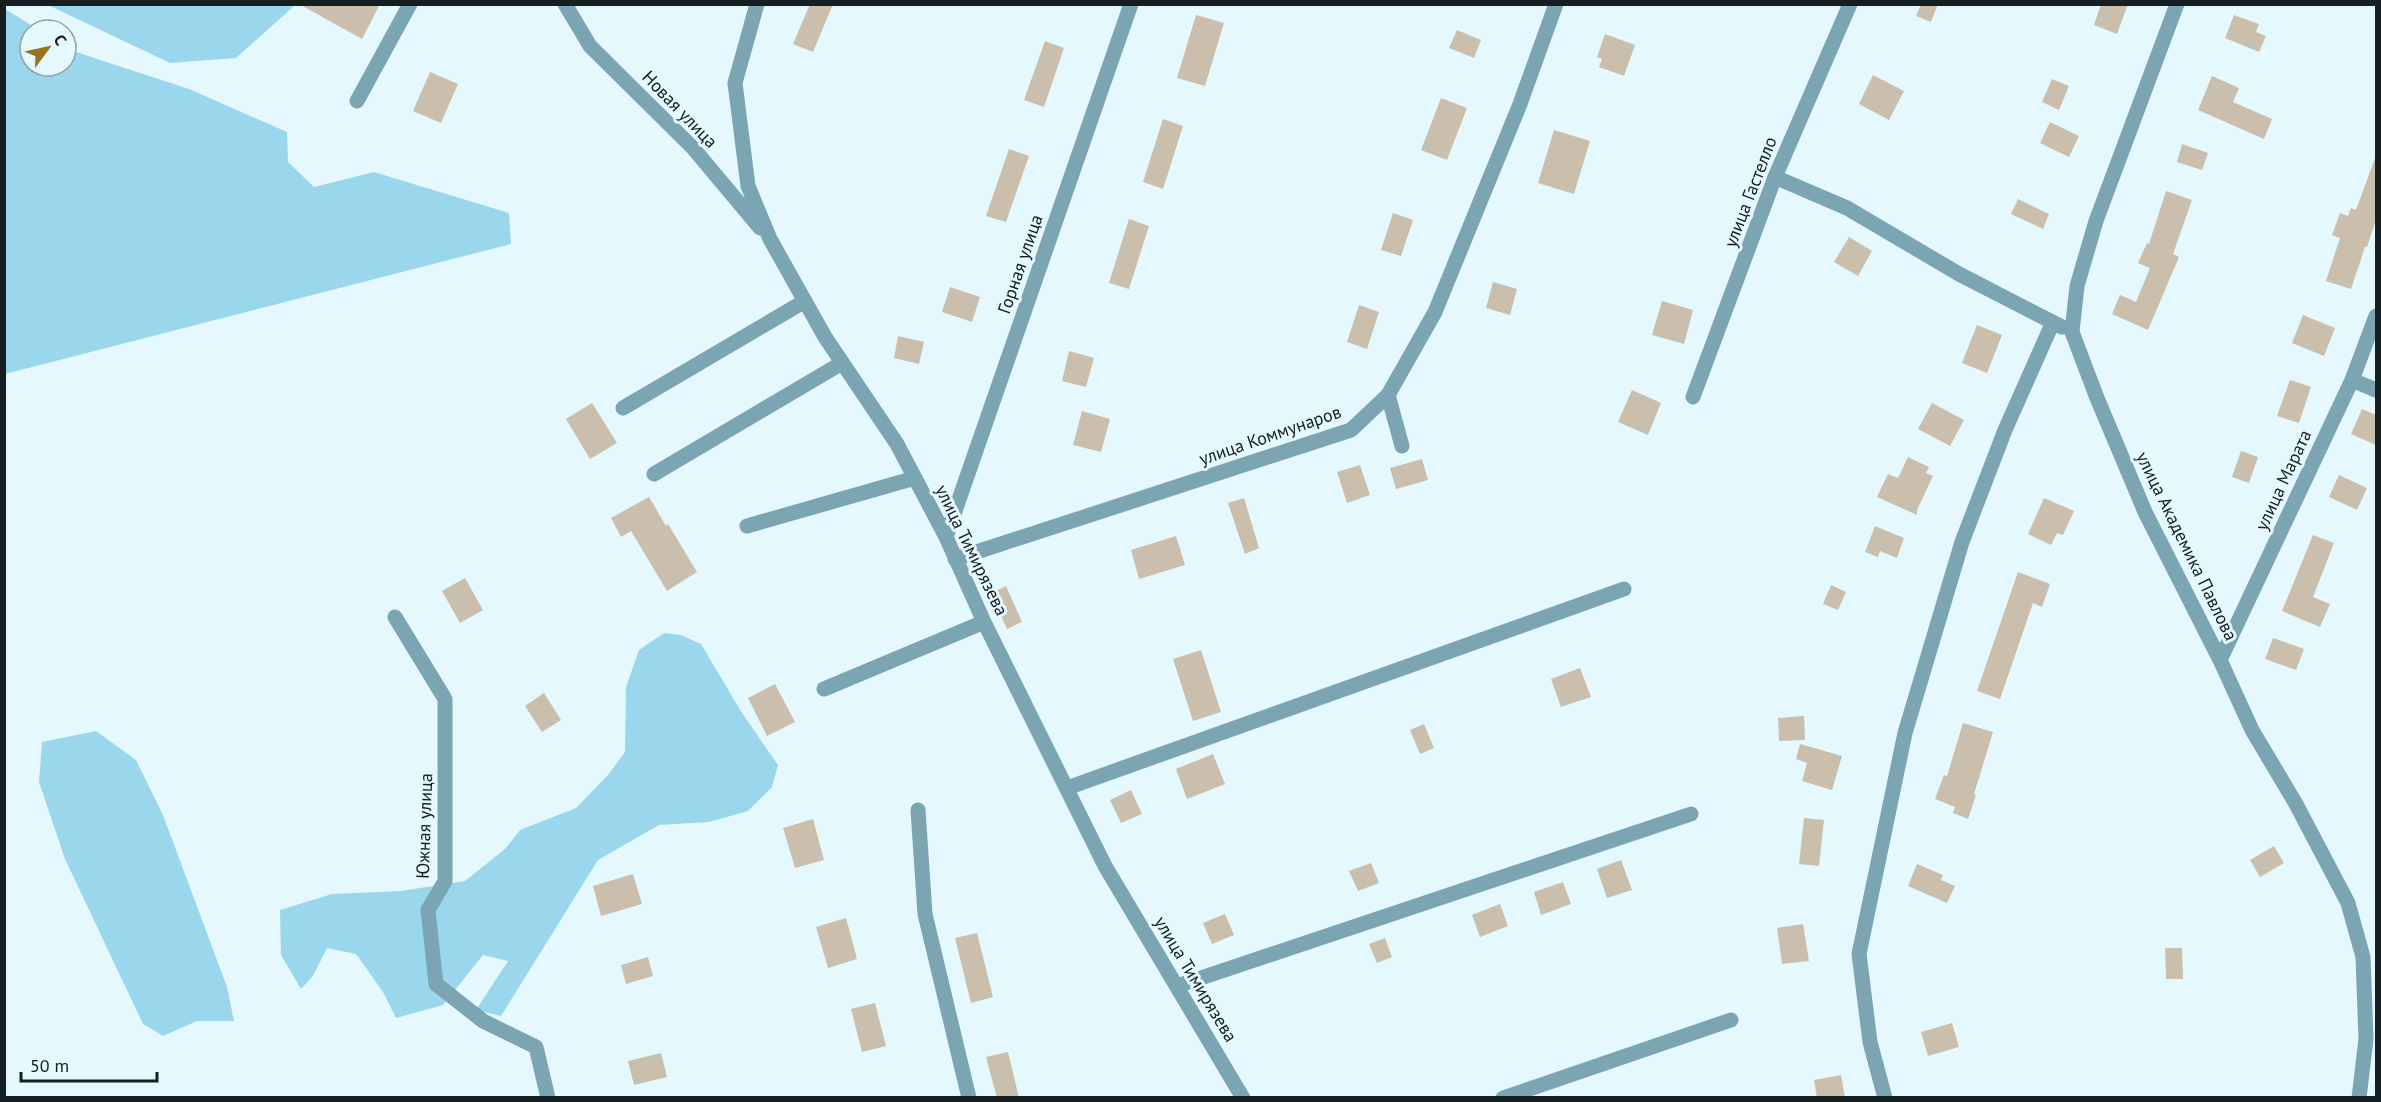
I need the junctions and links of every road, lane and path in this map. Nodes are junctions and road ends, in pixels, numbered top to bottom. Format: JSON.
{"nodes":[{"id":1,"x":410,"y":4,"type":"edge"},
{"id":2,"x":565,"y":4,"type":"edge"},
{"id":3,"x":756,"y":4,"type":"edge"},
{"id":4,"x":1131,"y":4,"type":"edge"},
{"id":5,"x":1556,"y":4,"type":"edge"},
{"id":6,"x":1850,"y":4,"type":"edge"},
{"id":7,"x":2176,"y":4,"type":"edge"},
{"id":8,"x":357,"y":100,"type":"dead end"},
{"id":9,"x":1775,"y":177,"type":"junction"},
{"id":10,"x":770,"y":239,"type":"junction"},
{"id":11,"x":805,"y":301,"type":"junction"},
{"id":12,"x":2376,"y":316,"type":"edge"},
{"id":13,"x":2053,"y":322,"type":"junction"},
{"id":14,"x":2072,"y":332,"type":"junction"},
{"id":15,"x":842,"y":363,"type":"junction"},
{"id":16,"x":2352,"y":380,"type":"junction"},
{"id":17,"x":2376,"y":390,"type":"edge"},
{"id":18,"x":1388,"y":395,"type":"junction"},
{"id":19,"x":1693,"y":397,"type":"dead end"},
{"id":20,"x":623,"y":408,"type":"dead end"},
{"id":21,"x":1402,"y":446,"type":"dead end"},
{"id":22,"x":654,"y":474,"type":"dead end"},
{"id":23,"x":915,"y":478,"type":"junction"},
{"id":24,"x":747,"y":526,"type":"dead end"},
{"id":25,"x":946,"y":537,"type":"junction"},
{"id":26,"x":955,"y":558,"type":"junction"},
{"id":27,"x":1624,"y":589,"type":"dead end"},
{"id":28,"x":395,"y":617,"type":"dead end"},
{"id":29,"x":984,"y":622,"type":"junction"},
{"id":30,"x":2220,"y":660,"type":"junction"},
{"id":31,"x":824,"y":689,"type":"dead end"},
{"id":32,"x":1066,"y":788,"type":"junction"},
{"id":33,"x":918,"y":810,"type":"dead end"},
{"id":34,"x":1691,"y":814,"type":"dead end"},
{"id":35,"x":1177,"y":986,"type":"junction"},
{"id":36,"x":1731,"y":1020,"type":"dead end"},
{"id":37,"x":2376,"y":1020,"type":"edge"},
{"id":38,"x":2366,"y":1039,"type":"junction"},
{"id":39,"x":548,"y":1098,"type":"edge"},
{"id":40,"x":969,"y":1098,"type":"edge"},
{"id":41,"x":1243,"y":1098,"type":"edge"},
{"id":42,"x":1503,"y":1098,"type":"edge"},
{"id":43,"x":1885,"y":1098,"type":"edge"},
{"id":44,"x":2359,"y":1098,"type":"edge"}],
"edges":[{"from":1,"to":8,"type":"street"},
{"from":2,"to":10,"type":"street","name":"Новая улица"},
{"from":3,"to":10,"type":"street","name":"улица Тимирязева"},
{"from":4,"to":25,"type":"street","name":"Горная улица"},
{"from":5,"to":18,"type":"street","name":"улица Коммунаров"},
{"from":6,"to":9,"type":"street","name":"улица Гастелло"},
{"from":7,"to":14,"type":"street","name":"улица Академика Павлова"},
{"from":9,"to":13,"type":"street"},
{"from":9,"to":19,"type":"street","name":"улица Гастелло"},
{"from":10,"to":11,"type":"street","name":"улица Тимирязева"},
{"from":11,"to":15,"type":"street","name":"улица Тимирязева"},
{"from":11,"to":20,"type":"street"},
{"from":12,"to":16,"type":"street","name":"улица Марата"},
{"from":13,"to":14,"type":"street"},
{"from":13,"to":43,"type":"street"},
{"from":14,"to":30,"type":"street","name":"улица Академика Павлова"},
{"from":15,"to":22,"type":"street"},
{"from":15,"to":23,"type":"street","name":"улица Тимирязева"},
{"from":16,"to":17,"type":"street"},
{"from":16,"to":30,"type":"street","name":"улица Марата"},
{"from":18,"to":21,"type":"street"},
{"from":18,"to":26,"type":"street","name":"улица Коммунаров"},
{"from":23,"to":24,"type":"street"},
{"from":23,"to":25,"type":"street","name":"улица Тимирязева"},
{"from":25,"to":26,"type":"street","name":"улица Тимирязева"},
{"from":26,"to":29,"type":"street","name":"улица Тимирязева"},
{"from":27,"to":32,"type":"street"},
{"from":28,"to":39,"type":"street","name":"Южная улица"},
{"from":29,"to":31,"type":"street"},
{"from":29,"to":32,"type":"street","name":"улица Тимирязева"},
{"from":30,"to":38,"type":"street","name":"улица Академика Павлова"},
{"from":32,"to":35,"type":"street","name":"улица Тимирязева"},
{"from":33,"to":40,"type":"street"},
{"from":34,"to":35,"type":"street"},
{"from":35,"to":41,"type":"street","name":"улица Тимирязева"},
{"from":36,"to":42,"type":"street"},
{"from":37,"to":38,"type":"street"},
{"from":38,"to":44,"type":"street","name":"улица Академика Павлова"}]}
